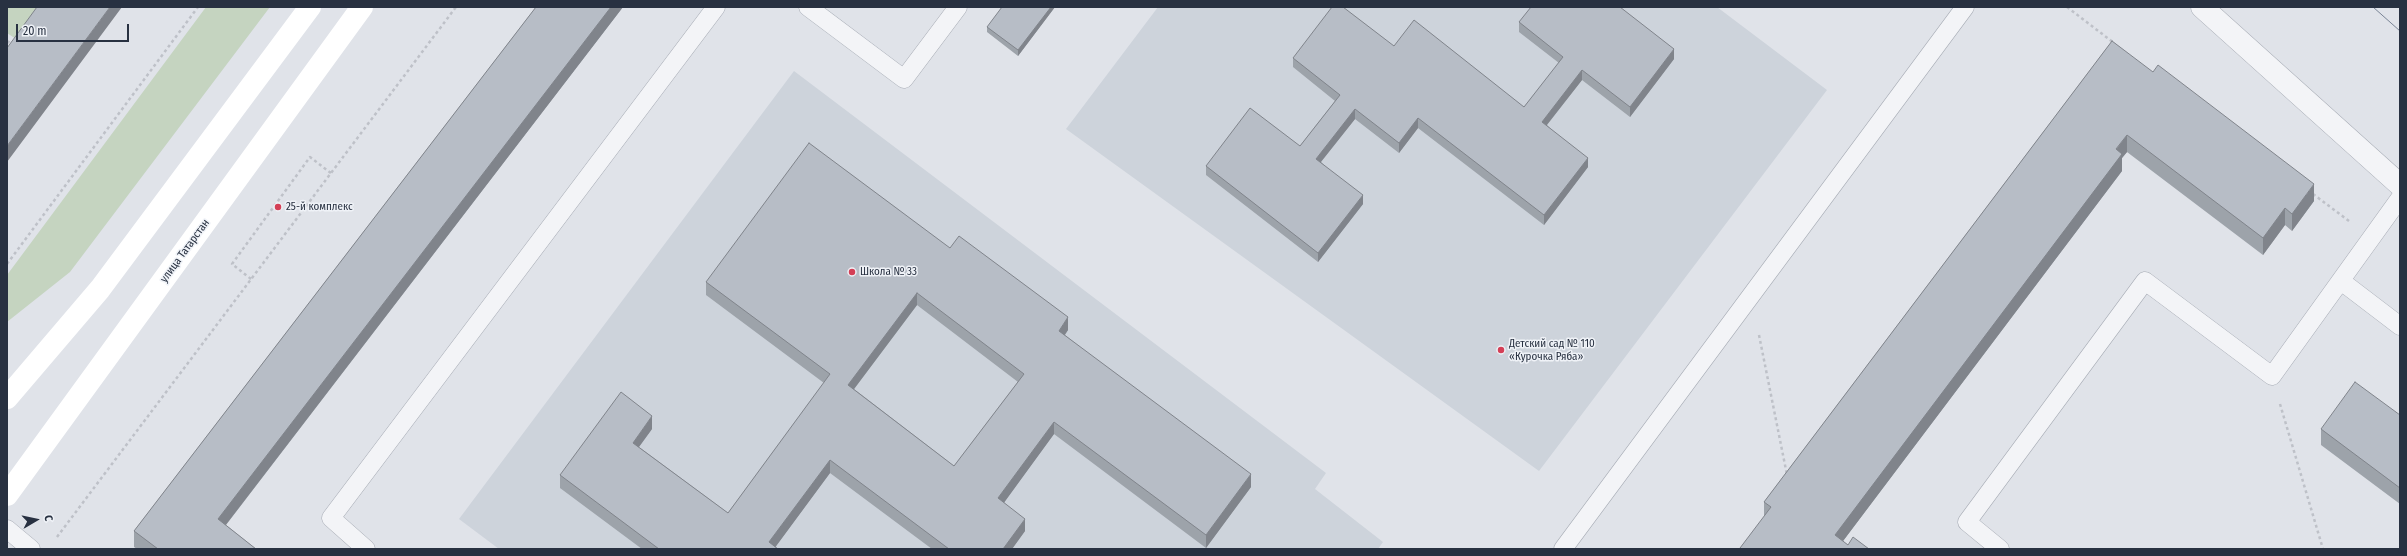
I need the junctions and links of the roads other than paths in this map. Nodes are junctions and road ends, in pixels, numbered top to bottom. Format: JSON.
{"nodes":[{"id":1,"x":310,"y":7,"type":"edge"},
{"id":2,"x":362,"y":7,"type":"edge"},
{"id":3,"x":716,"y":7,"type":"edge"},
{"id":4,"x":808,"y":7,"type":"edge"},
{"id":5,"x":958,"y":7,"type":"edge"},
{"id":6,"x":1965,"y":7,"type":"edge"},
{"id":7,"x":2202,"y":7,"type":"edge"},
{"id":8,"x":2400,"y":185,"type":"edge"},
{"id":9,"x":2400,"y":198,"type":"edge"},
{"id":10,"x":2341,"y":281,"type":"junction"},
{"id":11,"x":2400,"y":326,"type":"edge"},
{"id":12,"x":7,"y":398,"type":"edge"},
{"id":13,"x":7,"y":495,"type":"edge"},
{"id":14,"x":7,"y":529,"type":"edge"},
{"id":15,"x":31,"y":549,"type":"edge"},
{"id":16,"x":366,"y":549,"type":"edge"},
{"id":17,"x":1563,"y":549,"type":"edge"},
{"id":18,"x":2000,"y":549,"type":"edge"}],
"edges":[{"from":1,"to":12,"type":"street"},
{"from":2,"to":13,"type":"street","name":"улица Татарстан"},
{"from":3,"to":16,"type":"lane"},
{"from":4,"to":5,"type":"lane"},
{"from":6,"to":17,"type":"lane"},
{"from":7,"to":8,"type":"street"},
{"from":9,"to":10,"type":"lane"},
{"from":10,"to":11,"type":"lane"},
{"from":10,"to":18,"type":"lane"},
{"from":14,"to":15,"type":"lane"}]}
